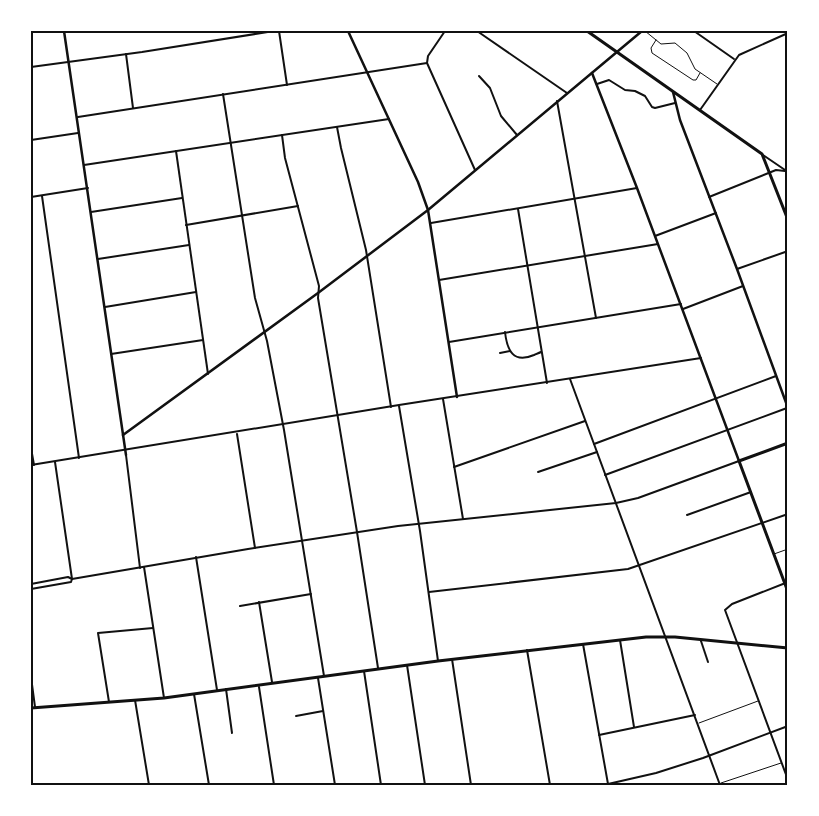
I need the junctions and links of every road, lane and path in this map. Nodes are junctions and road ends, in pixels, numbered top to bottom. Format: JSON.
{"nodes":[{"id":1,"x":64,"y":31,"type":"edge"},
{"id":2,"x":274,"y":31,"type":"edge"},
{"id":3,"x":279,"y":31,"type":"edge"},
{"id":4,"x":348,"y":31,"type":"edge"},
{"id":5,"x":445,"y":31,"type":"edge"},
{"id":6,"x":477,"y":31,"type":"edge"},
{"id":7,"x":587,"y":31,"type":"edge"},
{"id":8,"x":644,"y":31,"type":"edge"},
{"id":9,"x":694,"y":31,"type":"edge"},
{"id":10,"x":788,"y":33,"type":"edge"},
{"id":11,"x":656,"y":40,"type":"junction"},
{"id":12,"x":618,"y":52,"type":"junction"},
{"id":13,"x":126,"y":54,"type":"junction"},
{"id":14,"x":734,"y":59,"type":"junction"},
{"id":15,"x":68,"y":62,"type":"junction"},
{"id":16,"x":427,"y":63,"type":"junction"},
{"id":17,"x":31,"y":67,"type":"edge"},
{"id":18,"x":367,"y":72,"type":"junction"},
{"id":19,"x":700,"y":72,"type":"junction"},
{"id":20,"x":592,"y":73,"type":"junction"},
{"id":21,"x":479,"y":76,"type":"dead end"},
{"id":22,"x":597,"y":84,"type":"junction"},
{"id":23,"x":718,"y":84,"type":"junction"},
{"id":24,"x":287,"y":85,"type":"junction"},
{"id":25,"x":673,"y":92,"type":"junction"},
{"id":26,"x":567,"y":93,"type":"junction"},
{"id":27,"x":223,"y":94,"type":"junction"},
{"id":28,"x":557,"y":101,"type":"junction"},
{"id":29,"x":675,"y":102,"type":"junction"},
{"id":30,"x":133,"y":108,"type":"junction"},
{"id":31,"x":700,"y":110,"type":"junction"},
{"id":32,"x":78,"y":117,"type":"junction"},
{"id":33,"x":388,"y":119,"type":"junction"},
{"id":34,"x":337,"y":127,"type":"junction"},
{"id":35,"x":80,"y":133,"type":"junction"},
{"id":36,"x":282,"y":135,"type":"junction"},
{"id":37,"x":517,"y":135,"type":"junction"},
{"id":38,"x":31,"y":140,"type":"edge"},
{"id":39,"x":230,"y":144,"type":"junction"},
{"id":40,"x":176,"y":151,"type":"junction"},
{"id":41,"x":762,"y":154,"type":"junction"},
{"id":42,"x":84,"y":165,"type":"junction"},
{"id":43,"x":475,"y":170,"type":"junction"},
{"id":44,"x":787,"y":172,"type":"edge"},
{"id":45,"x":770,"y":173,"type":"junction"},
{"id":46,"x":88,"y":188,"type":"junction"},
{"id":47,"x":637,"y":188,"type":"junction"},
{"id":48,"x":42,"y":196,"type":"junction"},
{"id":49,"x":31,"y":197,"type":"edge"},
{"id":50,"x":709,"y":197,"type":"junction"},
{"id":51,"x":182,"y":198,"type":"junction"},
{"id":52,"x":574,"y":199,"type":"junction"},
{"id":53,"x":298,"y":206,"type":"junction"},
{"id":54,"x":518,"y":209,"type":"junction"},
{"id":55,"x":428,"y":210,"type":"junction"},
{"id":56,"x":91,"y":212,"type":"junction"},
{"id":57,"x":716,"y":213,"type":"junction"},
{"id":58,"x":241,"y":216,"type":"junction"},
{"id":59,"x":788,"y":220,"type":"edge"},
{"id":60,"x":431,"y":223,"type":"junction"},
{"id":61,"x":186,"y":225,"type":"junction"},
{"id":62,"x":655,"y":236,"type":"junction"},
{"id":63,"x":658,"y":244,"type":"junction"},
{"id":64,"x":189,"y":245,"type":"junction"},
{"id":65,"x":788,"y":252,"type":"edge"},
{"id":66,"x":367,"y":256,"type":"junction"},
{"id":67,"x":585,"y":256,"type":"junction"},
{"id":68,"x":98,"y":260,"type":"junction"},
{"id":69,"x":527,"y":266,"type":"junction"},
{"id":70,"x":737,"y":269,"type":"junction"},
{"id":71,"x":440,"y":280,"type":"junction"},
{"id":72,"x":743,"y":286,"type":"junction"},
{"id":73,"x":196,"y":292,"type":"junction"},
{"id":74,"x":318,"y":293,"type":"junction"},
{"id":75,"x":681,"y":304,"type":"junction"},
{"id":76,"x":105,"y":307,"type":"junction"},
{"id":77,"x":683,"y":309,"type":"junction"},
{"id":78,"x":596,"y":318,"type":"junction"},
{"id":79,"x":537,"y":327,"type":"junction"},
{"id":80,"x":505,"y":332,"type":"junction"},
{"id":81,"x":264,"y":333,"type":"junction"},
{"id":82,"x":203,"y":340,"type":"junction"},
{"id":83,"x":449,"y":342,"type":"junction"},
{"id":84,"x":510,"y":351,"type":"junction"},
{"id":85,"x":542,"y":352,"type":"junction"},
{"id":86,"x":500,"y":353,"type":"dead end"},
{"id":87,"x":111,"y":354,"type":"junction"},
{"id":88,"x":702,"y":358,"type":"junction"},
{"id":89,"x":208,"y":374,"type":"junction"},
{"id":90,"x":776,"y":376,"type":"junction"},
{"id":91,"x":570,"y":379,"type":"junction"},
{"id":92,"x":547,"y":383,"type":"junction"},
{"id":93,"x":457,"y":397,"type":"junction"},
{"id":94,"x":443,"y":399,"type":"junction"},
{"id":95,"x":716,"y":399,"type":"junction"},
{"id":96,"x":398,"y":405,"type":"junction"},
{"id":97,"x":391,"y":406,"type":"junction"},
{"id":98,"x":788,"y":408,"type":"edge"},
{"id":99,"x":337,"y":416,"type":"junction"},
{"id":100,"x":586,"y":421,"type":"junction"},
{"id":101,"x":283,"y":425,"type":"junction"},
{"id":102,"x":727,"y":429,"type":"junction"},
{"id":103,"x":237,"y":433,"type":"junction"},
{"id":104,"x":123,"y":435,"type":"junction"},
{"id":105,"x":788,"y":443,"type":"edge"},
{"id":106,"x":594,"y":444,"type":"junction"},
{"id":107,"x":31,"y":448,"type":"edge"},
{"id":108,"x":125,"y":450,"type":"junction"},
{"id":109,"x":597,"y":452,"type":"junction"},
{"id":110,"x":126,"y":455,"type":"joint"},
{"id":111,"x":79,"y":458,"type":"junction"},
{"id":112,"x":739,"y":461,"type":"junction"},
{"id":113,"x":55,"y":462,"type":"junction"},
{"id":114,"x":32,"y":465,"type":"edge"},
{"id":115,"x":454,"y":467,"type":"junction"},
{"id":116,"x":538,"y":472,"type":"dead end"},
{"id":117,"x":605,"y":475,"type":"junction"},
{"id":118,"x":751,"y":492,"type":"junction"},
{"id":119,"x":616,"y":504,"type":"junction"},
{"id":120,"x":788,"y":514,"type":"edge"},
{"id":121,"x":687,"y":515,"type":"dead end"},
{"id":122,"x":463,"y":519,"type":"junction"},
{"id":123,"x":418,"y":524,"type":"junction"},
{"id":124,"x":763,"y":524,"type":"junction"},
{"id":125,"x":357,"y":532,"type":"junction"},
{"id":126,"x":303,"y":541,"type":"junction"},
{"id":127,"x":255,"y":548,"type":"junction"},
{"id":128,"x":788,"y":549,"type":"edge"},
{"id":129,"x":774,"y":554,"type":"junction"},
{"id":130,"x":196,"y":557,"type":"junction"},
{"id":131,"x":639,"y":566,"type":"junction"},
{"id":132,"x":144,"y":567,"type":"junction"},
{"id":133,"x":140,"y":568,"type":"junction"},
{"id":134,"x":72,"y":580,"type":"junction"},
{"id":135,"x":786,"y":582,"type":"edge"},
{"id":136,"x":31,"y":584,"type":"edge"},
{"id":137,"x":31,"y":589,"type":"edge"},
{"id":138,"x":429,"y":592,"type":"junction"},
{"id":139,"x":788,"y":592,"type":"edge"},
{"id":140,"x":311,"y":594,"type":"junction"},
{"id":141,"x":260,"y":602,"type":"junction"},
{"id":142,"x":240,"y":606,"type":"dead end"},
{"id":143,"x":153,"y":628,"type":"junction"},
{"id":144,"x":666,"y":636,"type":"junction"},
{"id":145,"x":701,"y":639,"type":"junction"},
{"id":146,"x":620,"y":640,"type":"junction"},
{"id":147,"x":583,"y":644,"type":"junction"},
{"id":148,"x":737,"y":644,"type":"junction"},
{"id":149,"x":787,"y":649,"type":"edge"},
{"id":150,"x":527,"y":650,"type":"junction"},
{"id":151,"x":452,"y":659,"type":"junction"},
{"id":152,"x":438,"y":661,"type":"junction"},
{"id":153,"x":708,"y":662,"type":"dead end"},
{"id":154,"x":407,"y":665,"type":"junction"},
{"id":155,"x":378,"y":668,"type":"junction"},
{"id":156,"x":364,"y":670,"type":"junction"},
{"id":157,"x":318,"y":676,"type":"junction"},
{"id":158,"x":324,"y":676,"type":"junction"},
{"id":159,"x":31,"y":677,"type":"edge"},
{"id":160,"x":272,"y":682,"type":"junction"},
{"id":161,"x":258,"y":684,"type":"junction"},
{"id":162,"x":226,"y":689,"type":"junction"},
{"id":163,"x":218,"y":690,"type":"junction"},
{"id":164,"x":194,"y":694,"type":"junction"},
{"id":165,"x":164,"y":698,"type":"junction"},
{"id":166,"x":135,"y":700,"type":"junction"},
{"id":167,"x":759,"y":701,"type":"junction"},
{"id":168,"x":109,"y":702,"type":"junction"},
{"id":169,"x":33,"y":707,"type":"edge"},
{"id":170,"x":323,"y":711,"type":"junction"},
{"id":171,"x":695,"y":715,"type":"junction"},
{"id":172,"x":296,"y":716,"type":"dead end"},
{"id":173,"x":698,"y":723,"type":"junction"},
{"id":174,"x":788,"y":726,"type":"edge"},
{"id":175,"x":634,"y":728,"type":"junction"},
{"id":176,"x":770,"y":732,"type":"junction"},
{"id":177,"x":232,"y":733,"type":"dead end"},
{"id":178,"x":599,"y":735,"type":"junction"},
{"id":179,"x":710,"y":755,"type":"junction"},
{"id":180,"x":782,"y":763,"type":"junction"},
{"id":181,"x":788,"y":780,"type":"edge"},
{"id":182,"x":608,"y":784,"type":"edge"},
{"id":183,"x":720,"y":784,"type":"edge"},
{"id":184,"x":149,"y":785,"type":"edge"},
{"id":185,"x":209,"y":785,"type":"edge"},
{"id":186,"x":274,"y":785,"type":"edge"},
{"id":187,"x":335,"y":785,"type":"edge"},
{"id":188,"x":381,"y":785,"type":"edge"},
{"id":189,"x":425,"y":785,"type":"edge"},
{"id":190,"x":471,"y":785,"type":"edge"},
{"id":191,"x":550,"y":785,"type":"edge"}],
"edges":[{"from":1,"to":15,"type":"street"},
{"from":2,"to":13,"type":"street"},
{"from":3,"to":24,"type":"street"},
{"from":4,"to":18,"type":"street"},
{"from":5,"to":16,"type":"street"},
{"from":6,"to":26,"type":"street"},
{"from":7,"to":12,"type":"main road"},
{"from":8,"to":11,"type":"lane"},
{"from":8,"to":12,"type":"street"},
{"from":9,"to":14,"type":"street"},
{"from":10,"to":14,"type":"street"},
{"from":11,"to":19,"type":"lane"},
{"from":11,"to":19,"type":"lane"},
{"from":12,"to":20,"type":"street"},
{"from":12,"to":25,"type":"main road"},
{"from":13,"to":15,"type":"street"},
{"from":13,"to":30,"type":"street"},
{"from":14,"to":23,"type":"street"},
{"from":15,"to":17,"type":"street"},
{"from":15,"to":32,"type":"street"},
{"from":16,"to":18,"type":"street"},
{"from":16,"to":43,"type":"street"},
{"from":18,"to":24,"type":"street"},
{"from":18,"to":33,"type":"street"},
{"from":19,"to":23,"type":"lane"},
{"from":20,"to":22,"type":"street"},
{"from":20,"to":26,"type":"street"},
{"from":21,"to":37,"type":"street"},
{"from":22,"to":29,"type":"street"},
{"from":22,"to":47,"type":"street"},
{"from":23,"to":31,"type":"street"},
{"from":24,"to":27,"type":"street"},
{"from":25,"to":29,"type":"street"},
{"from":25,"to":31,"type":"main road"},
{"from":26,"to":28,"type":"street"},
{"from":27,"to":30,"type":"street"},
{"from":27,"to":39,"type":"street"},
{"from":28,"to":37,"type":"street"},
{"from":28,"to":52,"type":"street"},
{"from":29,"to":50,"type":"street"},
{"from":30,"to":32,"type":"street"},
{"from":31,"to":41,"type":"main road"},
{"from":32,"to":35,"type":"street"},
{"from":33,"to":34,"type":"street"},
{"from":33,"to":55,"type":"street"},
{"from":34,"to":36,"type":"street"},
{"from":34,"to":66,"type":"street"},
{"from":35,"to":38,"type":"street"},
{"from":35,"to":42,"type":"street"},
{"from":36,"to":39,"type":"street"},
{"from":36,"to":53,"type":"street"},
{"from":37,"to":43,"type":"street"},
{"from":39,"to":40,"type":"street"},
{"from":39,"to":58,"type":"street"},
{"from":40,"to":42,"type":"street"},
{"from":40,"to":51,"type":"street"},
{"from":41,"to":44,"type":"street"},
{"from":41,"to":45,"type":"main road"},
{"from":42,"to":46,"type":"street"},
{"from":43,"to":55,"type":"street"},
{"from":44,"to":45,"type":"street"},
{"from":45,"to":50,"type":"street"},
{"from":45,"to":59,"type":"main road"},
{"from":46,"to":48,"type":"street"},
{"from":46,"to":56,"type":"street"},
{"from":47,"to":52,"type":"street"},
{"from":47,"to":62,"type":"street"},
{"from":48,"to":49,"type":"street"},
{"from":48,"to":111,"type":"street"},
{"from":50,"to":57,"type":"street"},
{"from":51,"to":56,"type":"street"},
{"from":51,"to":61,"type":"street"},
{"from":52,"to":54,"type":"street"},
{"from":52,"to":67,"type":"street"},
{"from":53,"to":58,"type":"street"},
{"from":53,"to":74,"type":"street"},
{"from":54,"to":60,"type":"street"},
{"from":54,"to":69,"type":"street"},
{"from":55,"to":60,"type":"street"},
{"from":55,"to":66,"type":"street"},
{"from":56,"to":68,"type":"street"},
{"from":57,"to":62,"type":"street"},
{"from":57,"to":70,"type":"street"},
{"from":58,"to":61,"type":"street"},
{"from":58,"to":81,"type":"street"},
{"from":60,"to":71,"type":"street"},
{"from":61,"to":64,"type":"street"},
{"from":62,"to":63,"type":"street"},
{"from":63,"to":67,"type":"street"},
{"from":63,"to":75,"type":"street"},
{"from":64,"to":68,"type":"street"},
{"from":64,"to":73,"type":"street"},
{"from":65,"to":70,"type":"street"},
{"from":66,"to":74,"type":"street"},
{"from":66,"to":97,"type":"street"},
{"from":67,"to":69,"type":"street"},
{"from":67,"to":78,"type":"street"},
{"from":68,"to":76,"type":"street"},
{"from":69,"to":71,"type":"street"},
{"from":69,"to":79,"type":"street"},
{"from":70,"to":72,"type":"street"},
{"from":71,"to":83,"type":"street"},
{"from":72,"to":77,"type":"street"},
{"from":72,"to":90,"type":"street"},
{"from":73,"to":76,"type":"street"},
{"from":73,"to":82,"type":"street"},
{"from":74,"to":81,"type":"street"},
{"from":74,"to":99,"type":"street"},
{"from":75,"to":77,"type":"street"},
{"from":75,"to":78,"type":"street"},
{"from":76,"to":87,"type":"street"},
{"from":77,"to":88,"type":"street"},
{"from":78,"to":79,"type":"street"},
{"from":79,"to":80,"type":"street"},
{"from":79,"to":85,"type":"street"},
{"from":80,"to":83,"type":"street"},
{"from":80,"to":84,"type":"street"},
{"from":81,"to":89,"type":"street"},
{"from":81,"to":101,"type":"street"},
{"from":82,"to":87,"type":"street"},
{"from":82,"to":89,"type":"street"},
{"from":83,"to":93,"type":"street"},
{"from":84,"to":85,"type":"street"},
{"from":84,"to":86,"type":"street"},
{"from":85,"to":92,"type":"street"},
{"from":87,"to":104,"type":"street"},
{"from":88,"to":91,"type":"street"},
{"from":88,"to":95,"type":"street"},
{"from":89,"to":104,"type":"street"},
{"from":90,"to":95,"type":"street"},
{"from":90,"to":98,"type":"street"},
{"from":91,"to":92,"type":"street"},
{"from":91,"to":100,"type":"street"},
{"from":92,"to":93,"type":"street"},
{"from":93,"to":94,"type":"street"},
{"from":94,"to":96,"type":"street"},
{"from":94,"to":115,"type":"street"},
{"from":95,"to":102,"type":"street"},
{"from":95,"to":106,"type":"street"},
{"from":96,"to":97,"type":"street"},
{"from":96,"to":123,"type":"street"},
{"from":97,"to":99,"type":"street"},
{"from":98,"to":102,"type":"street"},
{"from":99,"to":101,"type":"street"},
{"from":99,"to":125,"type":"street"},
{"from":100,"to":106,"type":"street"},
{"from":100,"to":115,"type":"street"},
{"from":101,"to":103,"type":"street"},
{"from":101,"to":126,"type":"street"},
{"from":102,"to":112,"type":"street"},
{"from":102,"to":117,"type":"street"},
{"from":103,"to":108,"type":"street"},
{"from":103,"to":127,"type":"street"},
{"from":104,"to":108,"type":"street"},
{"from":105,"to":112,"type":"main road"},
{"from":106,"to":109,"type":"street"},
{"from":107,"to":114,"type":"street"},
{"from":108,"to":110,"type":"street"},
{"from":108,"to":111,"type":"street"},
{"from":109,"to":116,"type":"street"},
{"from":109,"to":117,"type":"street"},
{"from":110,"to":133,"type":"street"},
{"from":111,"to":113,"type":"street"},
{"from":112,"to":118,"type":"main road"},
{"from":112,"to":119,"type":"street"},
{"from":113,"to":114,"type":"street"},
{"from":113,"to":134,"type":"street"},
{"from":115,"to":122,"type":"street"},
{"from":117,"to":119,"type":"street"},
{"from":118,"to":121,"type":"street"},
{"from":118,"to":124,"type":"main road"},
{"from":119,"to":122,"type":"street"},
{"from":119,"to":131,"type":"street"},
{"from":120,"to":124,"type":"street"},
{"from":122,"to":123,"type":"street"},
{"from":123,"to":125,"type":"street"},
{"from":123,"to":138,"type":"street"},
{"from":124,"to":129,"type":"main road"},
{"from":124,"to":131,"type":"street"},
{"from":125,"to":126,"type":"street"},
{"from":125,"to":155,"type":"street"},
{"from":126,"to":127,"type":"street"},
{"from":126,"to":140,"type":"street"},
{"from":127,"to":130,"type":"street"},
{"from":128,"to":129,"type":"lane"},
{"from":129,"to":135,"type":"main road"},
{"from":130,"to":132,"type":"street"},
{"from":130,"to":163,"type":"street"},
{"from":131,"to":138,"type":"street"},
{"from":131,"to":144,"type":"street"},
{"from":132,"to":133,"type":"street"},
{"from":132,"to":143,"type":"street"},
{"from":133,"to":134,"type":"street"},
{"from":134,"to":136,"type":"street"},
{"from":134,"to":137,"type":"street"},
{"from":135,"to":139,"type":"main road"},
{"from":135,"to":148,"type":"street"},
{"from":138,"to":152,"type":"street"},
{"from":140,"to":141,"type":"street"},
{"from":140,"to":158,"type":"street"},
{"from":141,"to":142,"type":"street"},
{"from":141,"to":160,"type":"street"},
{"from":143,"to":165,"type":"street"},
{"from":143,"to":168,"type":"street"},
{"from":144,"to":145,"type":"main road"},
{"from":144,"to":146,"type":"main road"},
{"from":144,"to":171,"type":"street"},
{"from":145,"to":148,"type":"main road"},
{"from":145,"to":153,"type":"street"},
{"from":146,"to":147,"type":"main road"},
{"from":146,"to":175,"type":"street"},
{"from":147,"to":150,"type":"main road"},
{"from":147,"to":178,"type":"street"},
{"from":148,"to":149,"type":"main road"},
{"from":148,"to":167,"type":"street"},
{"from":150,"to":151,"type":"main road"},
{"from":150,"to":191,"type":"street"},
{"from":151,"to":152,"type":"main road"},
{"from":151,"to":190,"type":"street"},
{"from":152,"to":154,"type":"main road"},
{"from":154,"to":155,"type":"main road"},
{"from":154,"to":189,"type":"street"},
{"from":155,"to":156,"type":"main road"},
{"from":156,"to":158,"type":"main road"},
{"from":156,"to":188,"type":"street"},
{"from":157,"to":158,"type":"main road"},
{"from":157,"to":160,"type":"main road"},
{"from":157,"to":170,"type":"street"},
{"from":159,"to":169,"type":"street"},
{"from":160,"to":161,"type":"main road"},
{"from":161,"to":162,"type":"main road"},
{"from":161,"to":186,"type":"street"},
{"from":162,"to":163,"type":"main road"},
{"from":162,"to":177,"type":"street"},
{"from":163,"to":164,"type":"main road"},
{"from":164,"to":165,"type":"main road"},
{"from":164,"to":185,"type":"street"},
{"from":165,"to":166,"type":"main road"},
{"from":166,"to":168,"type":"main road"},
{"from":166,"to":184,"type":"street"},
{"from":167,"to":173,"type":"lane"},
{"from":167,"to":176,"type":"street"},
{"from":168,"to":169,"type":"main road"},
{"from":170,"to":172,"type":"street"},
{"from":170,"to":187,"type":"street"},
{"from":171,"to":173,"type":"street"},
{"from":171,"to":175,"type":"street"},
{"from":173,"to":179,"type":"street"},
{"from":174,"to":176,"type":"street"},
{"from":175,"to":178,"type":"street"},
{"from":176,"to":179,"type":"street"},
{"from":176,"to":180,"type":"street"},
{"from":178,"to":182,"type":"street"},
{"from":179,"to":182,"type":"street"},
{"from":179,"to":183,"type":"street"},
{"from":180,"to":181,"type":"street"},
{"from":180,"to":183,"type":"lane"}]}
